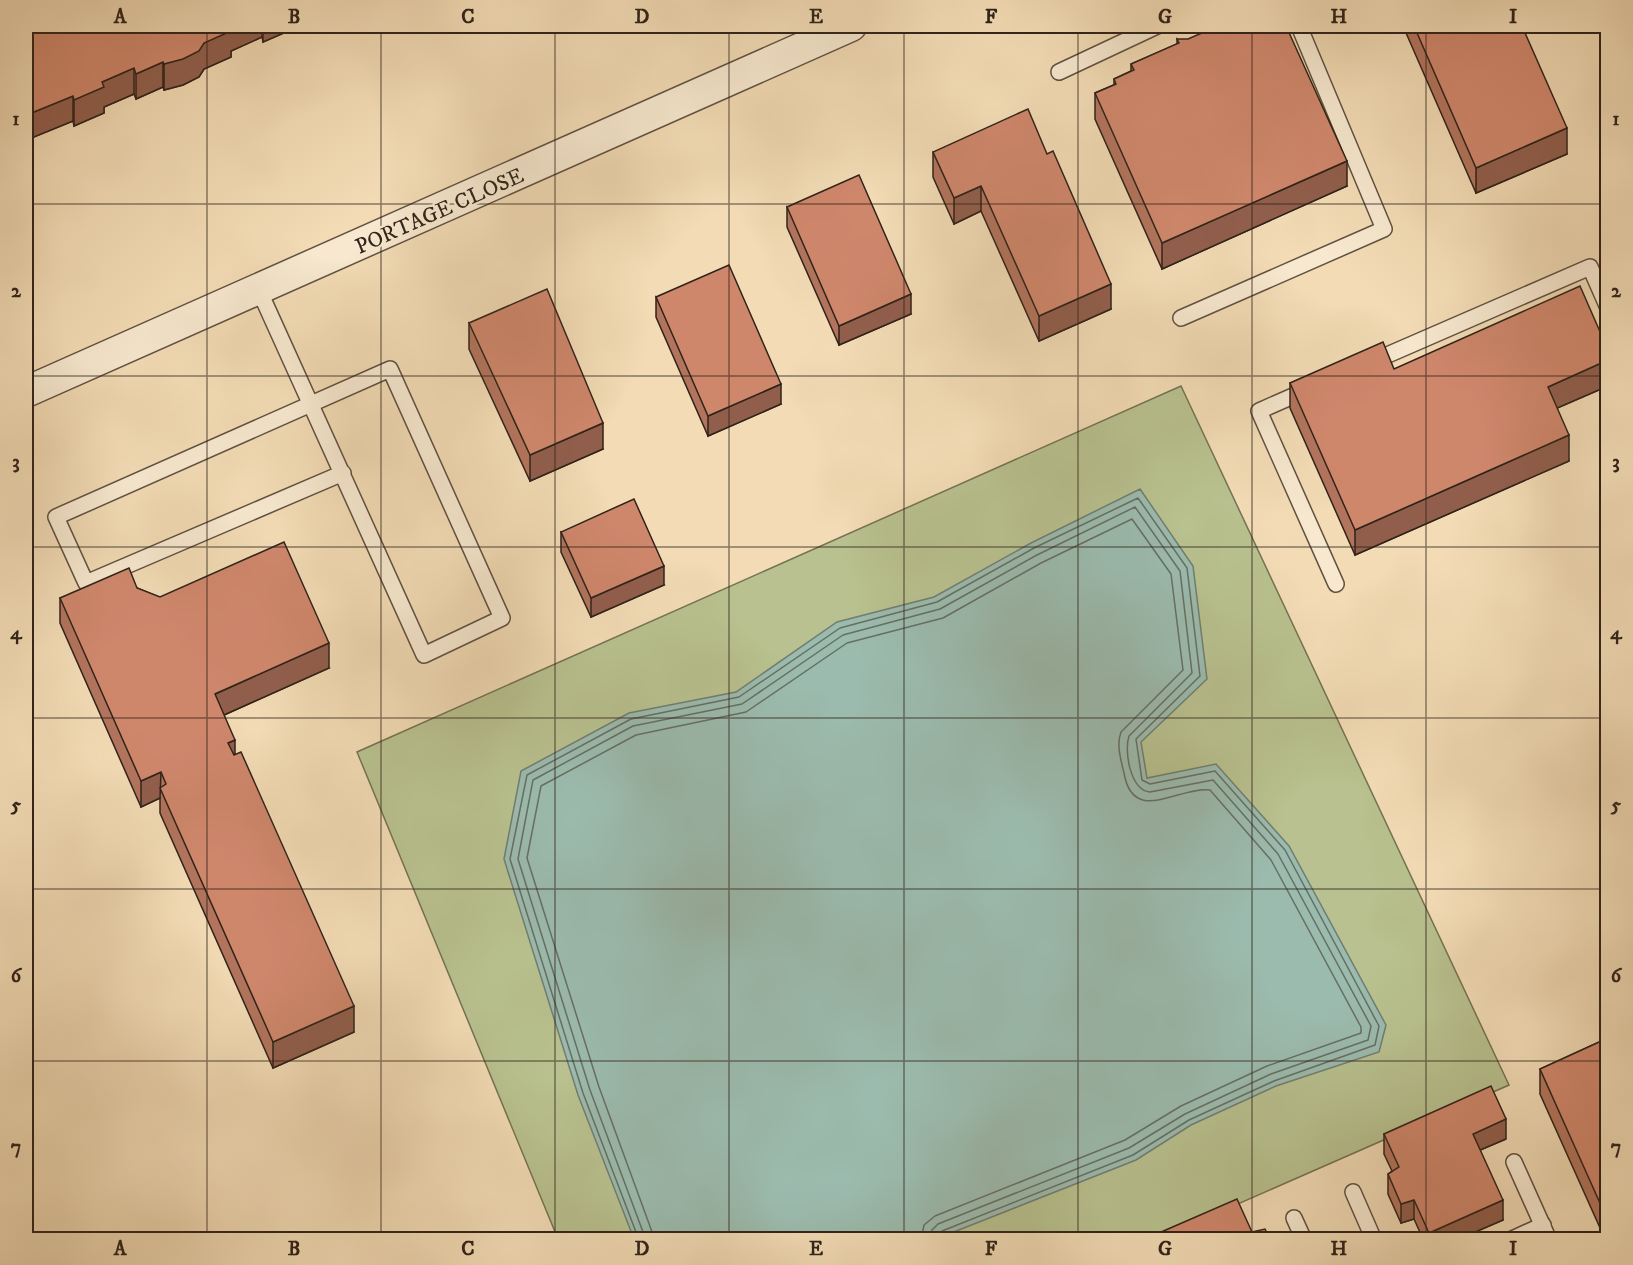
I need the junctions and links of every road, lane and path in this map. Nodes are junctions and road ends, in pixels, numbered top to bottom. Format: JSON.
{"nodes":[{"id":1,"x":851,"y":26,"type":"edge"},
{"id":2,"x":1157,"y":26,"type":"edge"},
{"id":3,"x":1299,"y":26,"type":"edge"},
{"id":4,"x":1059,"y":72,"type":"dead end"},
{"id":5,"x":260,"y":290,"type":"junction"},
{"id":6,"x":1608,"y":308,"type":"edge"},
{"id":7,"x":1181,"y":318,"type":"dead end"},
{"id":8,"x":1354,"y":369,"type":"edge"},
{"id":9,"x":1322,"y":383,"type":"edge"},
{"id":10,"x":26,"y":393,"type":"edge"},
{"id":11,"x":311,"y":404,"type":"junction"},
{"id":12,"x":343,"y":473,"type":"junction"},
{"id":13,"x":1336,"y":584,"type":"dead end"},
{"id":14,"x":1514,"y":1162,"type":"dead end"},
{"id":15,"x":1353,"y":1192,"type":"dead end"},
{"id":16,"x":1294,"y":1218,"type":"dead end"},
{"id":17,"x":1543,"y":1225,"type":"junction"},
{"id":18,"x":1304,"y":1239,"type":"edge"},
{"id":19,"x":1374,"y":1239,"type":"edge"},
{"id":20,"x":1510,"y":1239,"type":"edge"},
{"id":21,"x":1549,"y":1239,"type":"edge"}],
"edges":[{"from":1,"to":5,"type":"street","name":"PORTAGE CLOSE"},
{"from":2,"to":4,"type":"lane"},
{"from":3,"to":7,"type":"lane"},
{"from":5,"to":10,"type":"street","name":"PORTAGE CLOSE"},
{"from":5,"to":11,"type":"lane"},
{"from":6,"to":8,"type":"lane"},
{"from":9,"to":13,"type":"lane"},
{"from":11,"to":12,"type":"lane"},
{"from":11,"to":12,"type":"lane"},
{"from":11,"to":12,"type":"lane"},
{"from":14,"to":17,"type":"lane"},
{"from":15,"to":19,"type":"lane"},
{"from":16,"to":18,"type":"lane"},
{"from":17,"to":20,"type":"lane"},
{"from":17,"to":21,"type":"lane"}]}
